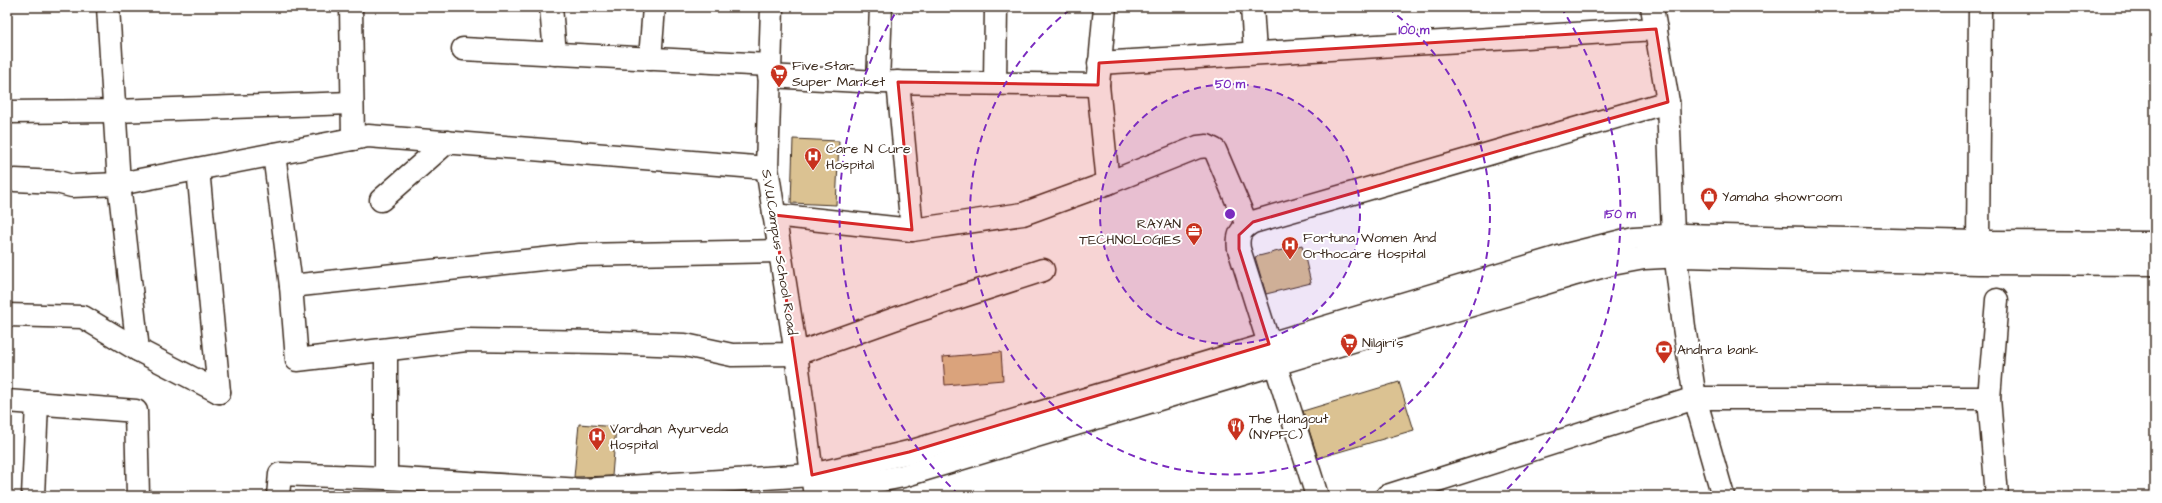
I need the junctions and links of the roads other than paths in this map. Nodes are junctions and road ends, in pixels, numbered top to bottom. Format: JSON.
{"nodes":[{"id":1,"x":108,"y":7,"type":"edge"},
{"id":2,"x":351,"y":7,"type":"edge"},
{"id":3,"x":551,"y":7,"type":"edge"},
{"id":4,"x":654,"y":7,"type":"edge"},
{"id":5,"x":772,"y":7,"type":"edge"},
{"id":6,"x":881,"y":7,"type":"edge"},
{"id":7,"x":996,"y":7,"type":"edge"},
{"id":8,"x":1105,"y":7,"type":"edge"},
{"id":9,"x":1252,"y":7,"type":"edge"},
{"id":10,"x":1652,"y":7,"type":"edge"},
{"id":11,"x":1980,"y":7,"type":"edge"},
{"id":12,"x":1656,"y":29,"type":"junction"},
{"id":13,"x":463,"y":49,"type":"dead end"},
{"id":14,"x":1255,"y":52,"type":"junction"},
{"id":15,"x":555,"y":54,"type":"junction"},
{"id":16,"x":650,"y":59,"type":"junction"},
{"id":17,"x":1099,"y":63,"type":"junction"},
{"id":18,"x":769,"y":70,"type":"junction"},
{"id":19,"x":888,"y":82,"type":"junction"},
{"id":20,"x":995,"y":82,"type":"junction"},
{"id":21,"x":1098,"y":85,"type":"junction"},
{"id":22,"x":1668,"y":102,"type":"junction"},
{"id":23,"x":352,"y":103,"type":"junction"},
{"id":24,"x":115,"y":111,"type":"junction"},
{"id":25,"x":7,"y":112,"type":"edge"},
{"id":26,"x":353,"y":139,"type":"junction"},
{"id":27,"x":448,"y":142,"type":"junction"},
{"id":28,"x":274,"y":154,"type":"junction"},
{"id":29,"x":767,"y":168,"type":"junction"},
{"id":30,"x":198,"y":169,"type":"junction"},
{"id":31,"x":15,"y":180,"type":"dead end"},
{"id":32,"x":1108,"y":183,"type":"junction"},
{"id":33,"x":120,"y":184,"type":"junction"},
{"id":34,"x":381,"y":200,"type":"dead end"},
{"id":35,"x":774,"y":215,"type":"junction"},
{"id":36,"x":1247,"y":225,"type":"junction"},
{"id":37,"x":912,"y":230,"type":"junction"},
{"id":38,"x":1978,"y":242,"type":"junction"},
{"id":39,"x":2155,"y":243,"type":"edge"},
{"id":40,"x":1675,"y":245,"type":"junction"},
{"id":41,"x":779,"y":250,"type":"junction"},
{"id":42,"x":2155,"y":264,"type":"edge"},
{"id":43,"x":1043,"y":270,"type":"dead end"},
{"id":44,"x":292,"y":286,"type":"junction"},
{"id":45,"x":1997,"y":300,"type":"dead end"},
{"id":46,"x":7,"y":315,"type":"edge"},
{"id":47,"x":138,"y":350,"type":"junction"},
{"id":48,"x":386,"y":350,"type":"junction"},
{"id":49,"x":1272,"y":353,"type":"junction"},
{"id":50,"x":796,"y":354,"type":"junction"},
{"id":51,"x":1695,"y":398,"type":"junction"},
{"id":52,"x":1989,"y":398,"type":"junction"},
{"id":53,"x":7,"y":401,"type":"edge"},
{"id":54,"x":37,"y":403,"type":"junction"},
{"id":55,"x":903,"y":476,"type":"junction"},
{"id":56,"x":386,"y":478,"type":"junction"},
{"id":57,"x":813,"y":488,"type":"edge"},
{"id":58,"x":33,"y":496,"type":"edge"},
{"id":59,"x":138,"y":496,"type":"edge"},
{"id":60,"x":278,"y":496,"type":"edge"},
{"id":61,"x":894,"y":496,"type":"edge"},
{"id":62,"x":1317,"y":496,"type":"edge"},
{"id":63,"x":1387,"y":496,"type":"edge"},
{"id":64,"x":1724,"y":496,"type":"edge"},
{"id":65,"x":1997,"y":496,"type":"edge"}],
"edges":[{"from":1,"to":24,"type":"street"},
{"from":2,"to":23,"type":"street"},
{"from":3,"to":15,"type":"street"},
{"from":4,"to":16,"type":"street"},
{"from":5,"to":18,"type":"street","name":"S.V.U.Campus School Road"},
{"from":6,"to":19,"type":"street"},
{"from":7,"to":20,"type":"street"},
{"from":8,"to":17,"type":"street"},
{"from":9,"to":14,"type":"street"},
{"from":10,"to":12,"type":"street"},
{"from":11,"to":38,"type":"street"},
{"from":12,"to":14,"type":"street"},
{"from":12,"to":22,"type":"street"},
{"from":13,"to":15,"type":"street"},
{"from":14,"to":17,"type":"street"},
{"from":15,"to":16,"type":"street"},
{"from":16,"to":18,"type":"street"},
{"from":17,"to":21,"type":"street"},
{"from":18,"to":19,"type":"street"},
{"from":18,"to":29,"type":"street","name":"S.V.U.Campus School Road"},
{"from":19,"to":20,"type":"street"},
{"from":19,"to":37,"type":"street"},
{"from":20,"to":21,"type":"street"},
{"from":21,"to":32,"type":"street"},
{"from":22,"to":36,"type":"street"},
{"from":22,"to":40,"type":"street"},
{"from":23,"to":24,"type":"street"},
{"from":23,"to":26,"type":"street"},
{"from":24,"to":25,"type":"street"},
{"from":24,"to":33,"type":"street"},
{"from":26,"to":27,"type":"street"},
{"from":26,"to":28,"type":"street"},
{"from":27,"to":29,"type":"street"},
{"from":27,"to":34,"type":"street"},
{"from":28,"to":30,"type":"street"},
{"from":28,"to":44,"type":"street"},
{"from":29,"to":35,"type":"street","name":"S.V.U.Campus School Road"},
{"from":30,"to":33,"type":"street"},
{"from":30,"to":47,"type":"street"},
{"from":31,"to":33,"type":"street"},
{"from":32,"to":36,"type":"street"},
{"from":32,"to":37,"type":"street"},
{"from":33,"to":47,"type":"street"},
{"from":35,"to":37,"type":"street"},
{"from":35,"to":41,"type":"street","name":"S.V.U.Campus School Road"},
{"from":36,"to":49,"type":"street"},
{"from":38,"to":39,"type":"street"},
{"from":38,"to":40,"type":"street"},
{"from":40,"to":42,"type":"street"},
{"from":40,"to":49,"type":"street"},
{"from":40,"to":51,"type":"street"},
{"from":41,"to":44,"type":"street"},
{"from":41,"to":50,"type":"street","name":"S.V.U.Campus School Road"},
{"from":43,"to":50,"type":"street"},
{"from":44,"to":48,"type":"street"},
{"from":45,"to":52,"type":"street"},
{"from":46,"to":47,"type":"street"},
{"from":48,"to":50,"type":"street"},
{"from":48,"to":56,"type":"street"},
{"from":49,"to":55,"type":"street"},
{"from":49,"to":57,"type":"street"},
{"from":49,"to":62,"type":"street"},
{"from":50,"to":57,"type":"street","name":"S.V.U.Campus School Road"},
{"from":51,"to":52,"type":"street"},
{"from":51,"to":63,"type":"street"},
{"from":51,"to":64,"type":"street"},
{"from":52,"to":65,"type":"street"},
{"from":53,"to":54,"type":"street"},
{"from":54,"to":58,"type":"street"},
{"from":54,"to":59,"type":"street"},
{"from":55,"to":57,"type":"street"},
{"from":55,"to":61,"type":"street"},
{"from":56,"to":57,"type":"street"},
{"from":56,"to":60,"type":"street"}]}
